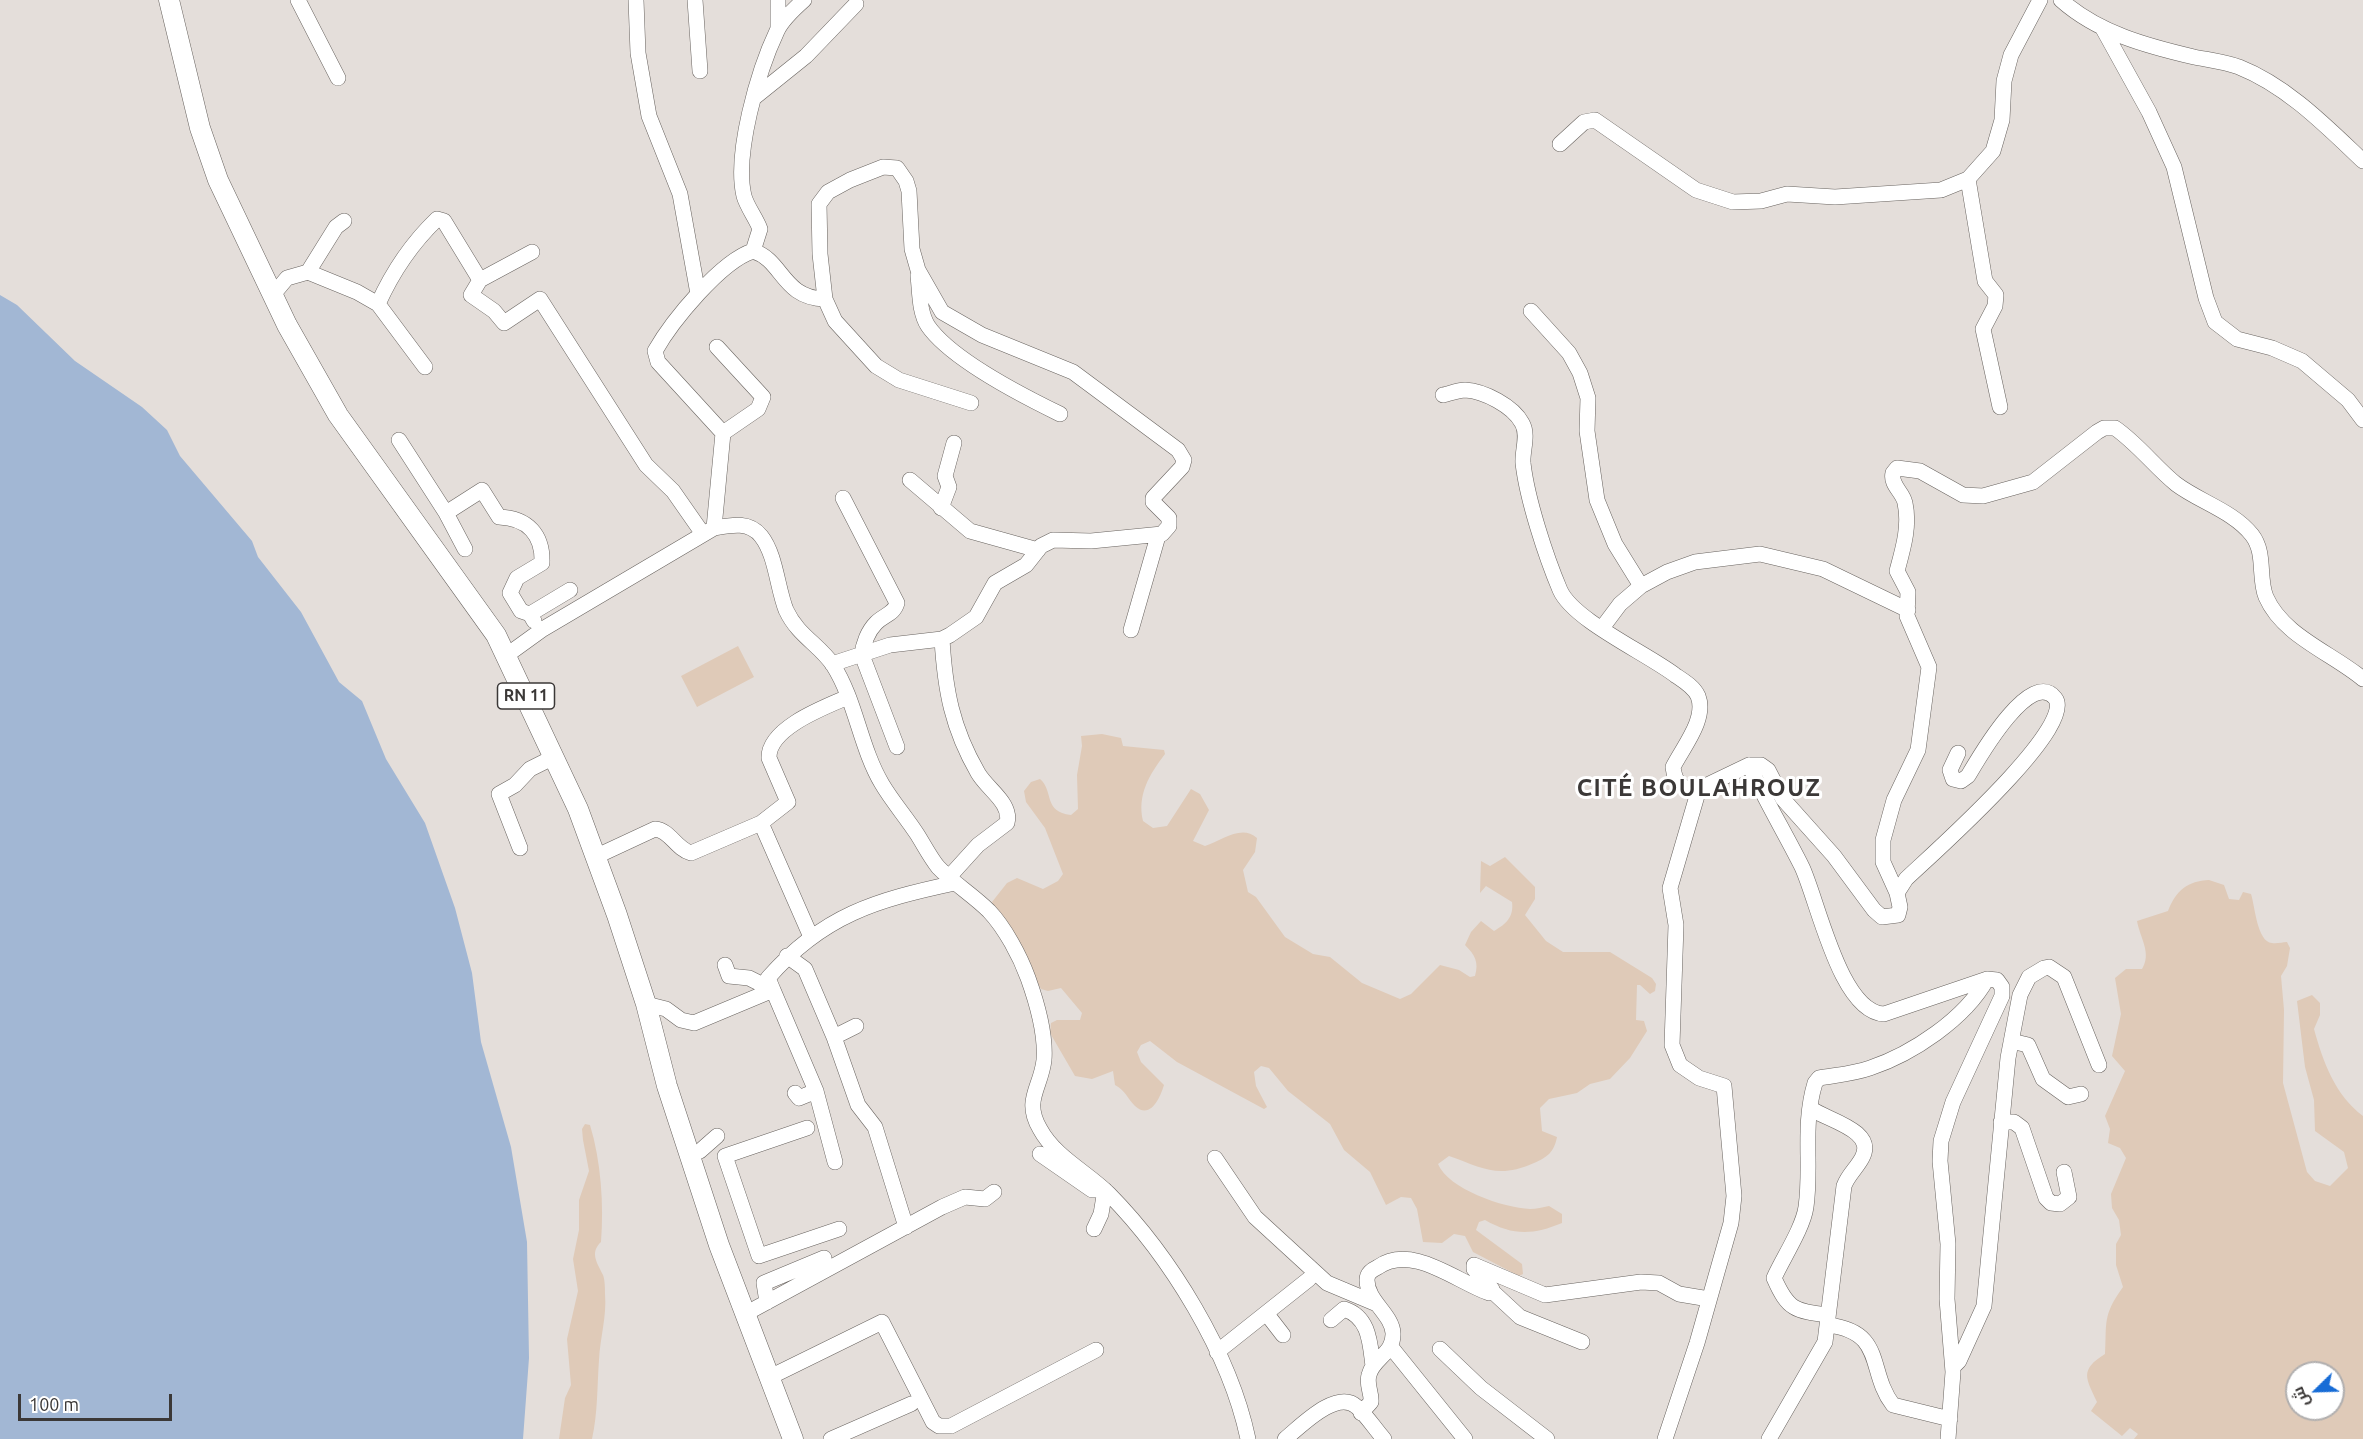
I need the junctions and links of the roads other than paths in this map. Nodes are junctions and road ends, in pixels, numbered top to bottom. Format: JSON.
{"nodes":[{"id":1,"x":169,"y":0,"type":"edge"},
{"id":2,"x":298,"y":0,"type":"edge"},
{"id":3,"x":636,"y":0,"type":"edge"},
{"id":4,"x":695,"y":0,"type":"edge"},
{"id":5,"x":778,"y":0,"type":"edge"},
{"id":6,"x":804,"y":0,"type":"edge"},
{"id":7,"x":2040,"y":0,"type":"edge"},
{"id":8,"x":2061,"y":0,"type":"edge"},
{"id":9,"x":856,"y":4,"type":"dead end"},
{"id":10,"x":2103,"y":27,"type":"junction"},
{"id":11,"x":778,"y":29,"type":"junction"},
{"id":12,"x":700,"y":71,"type":"dead end"},
{"id":13,"x":338,"y":78,"type":"dead end"},
{"id":14,"x":755,"y":97,"type":"junction"},
{"id":15,"x":1560,"y":144,"type":"dead end"},
{"id":16,"x":2363,"y":161,"type":"edge"},
{"id":17,"x":1968,"y":178,"type":"junction"},
{"id":18,"x":344,"y":221,"type":"dead end"},
{"id":19,"x":753,"y":251,"type":"junction"},
{"id":20,"x":532,"y":252,"type":"dead end"},
{"id":21,"x":918,"y":270,"type":"junction"},
{"id":22,"x":308,"y":272,"type":"junction"},
{"id":23,"x":480,"y":280,"type":"junction"},
{"id":24,"x":698,"y":294,"type":"junction"},
{"id":25,"x":272,"y":296,"type":"junction"},
{"id":26,"x":825,"y":299,"type":"junction"},
{"id":27,"x":378,"y":304,"type":"junction"},
{"id":28,"x":1532,"y":311,"type":"dead end"},
{"id":29,"x":717,"y":347,"type":"dead end"},
{"id":30,"x":425,"y":367,"type":"dead end"},
{"id":31,"x":1443,"y":395,"type":"dead end"},
{"id":32,"x":971,"y":403,"type":"dead end"},
{"id":33,"x":2000,"y":407,"type":"dead end"},
{"id":34,"x":1060,"y":414,"type":"dead end"},
{"id":35,"x":2363,"y":420,"type":"edge"},
{"id":36,"x":723,"y":433,"type":"junction"},
{"id":37,"x":399,"y":440,"type":"dead end"},
{"id":38,"x":954,"y":443,"type":"dead end"},
{"id":39,"x":910,"y":480,"type":"dead end"},
{"id":40,"x":843,"y":498,"type":"dead end"},
{"id":41,"x":942,"y":508,"type":"junction"},
{"id":42,"x":446,"y":513,"type":"junction"},
{"id":43,"x":709,"y":531,"type":"junction"},
{"id":44,"x":1158,"y":536,"type":"junction"},
{"id":45,"x":465,"y":549,"type":"dead end"},
{"id":46,"x":1038,"y":550,"type":"junction"},
{"id":47,"x":1641,"y":586,"type":"junction"},
{"id":48,"x":570,"y":590,"type":"dead end"},
{"id":49,"x":1908,"y":610,"type":"junction"},
{"id":50,"x":530,"y":614,"type":"junction"},
{"id":51,"x":1602,"y":628,"type":"junction"},
{"id":52,"x":1131,"y":630,"type":"dead end"},
{"id":53,"x":541,"y":631,"type":"junction"},
{"id":54,"x":942,"y":639,"type":"junction"},
{"id":55,"x":507,"y":655,"type":"junction"},
{"id":56,"x":861,"y":655,"type":"junction"},
{"id":57,"x":832,"y":664,"type":"junction"},
{"id":58,"x":2363,"y":680,"type":"edge"},
{"id":59,"x":848,"y":697,"type":"junction"},
{"id":60,"x":897,"y":747,"type":"dead end"},
{"id":61,"x":1958,"y":753,"type":"dead end"},
{"id":62,"x":554,"y":757,"type":"junction"},
{"id":63,"x":1749,"y":765,"type":"junction"},
{"id":64,"x":1699,"y":789,"type":"junction"},
{"id":65,"x":761,"y":824,"type":"junction"},
{"id":66,"x":520,"y":848,"type":"dead end"},
{"id":67,"x":597,"y":856,"type":"junction"},
{"id":68,"x":952,"y":880,"type":"junction"},
{"id":69,"x":1897,"y":893,"type":"junction"},
{"id":70,"x":811,"y":937,"type":"junction"},
{"id":71,"x":787,"y":956,"type":"junction"},
{"id":72,"x":724,"y":965,"type":"dead end"},
{"id":73,"x":1987,"y":979,"type":"junction"},
{"id":74,"x":766,"y":987,"type":"junction"},
{"id":75,"x":646,"y":1004,"type":"junction"},
{"id":76,"x":856,"y":1026,"type":"dead end"},
{"id":77,"x":834,"y":1037,"type":"junction"},
{"id":78,"x":2012,"y":1041,"type":"junction"},
{"id":79,"x":2099,"y":1065,"type":"dead end"},
{"id":80,"x":816,"y":1091,"type":"junction"},
{"id":81,"x":795,"y":1093,"type":"dead end"},
{"id":82,"x":2081,"y":1094,"type":"dead end"},
{"id":83,"x":1810,"y":1108,"type":"junction"},
{"id":84,"x":2001,"y":1122,"type":"junction"},
{"id":85,"x":807,"y":1128,"type":"dead end"},
{"id":86,"x":717,"y":1136,"type":"dead end"},
{"id":87,"x":695,"y":1153,"type":"junction"},
{"id":88,"x":1040,"y":1154,"type":"dead end"},
{"id":89,"x":725,"y":1156,"type":"junction"},
{"id":90,"x":1215,"y":1158,"type":"dead end"},
{"id":91,"x":835,"y":1162,"type":"dead end"},
{"id":92,"x":2064,"y":1172,"type":"dead end"},
{"id":93,"x":1105,"y":1190,"type":"junction"},
{"id":94,"x":994,"y":1191,"type":"dead end"},
{"id":95,"x":906,"y":1227,"type":"junction"},
{"id":96,"x":839,"y":1229,"type":"dead end"},
{"id":97,"x":1094,"y":1229,"type":"dead end"},
{"id":98,"x":824,"y":1258,"type":"dead end"},
{"id":99,"x":1309,"y":1279,"type":"dead end"},
{"id":100,"x":1493,"y":1292,"type":"junction"},
{"id":101,"x":1709,"y":1299,"type":"junction"},
{"id":102,"x":767,"y":1302,"type":"junction"},
{"id":103,"x":1377,"y":1304,"type":"junction"},
{"id":104,"x":1266,"y":1313,"type":"junction"},
{"id":105,"x":745,"y":1314,"type":"junction"},
{"id":106,"x":1331,"y":1320,"type":"dead end"},
{"id":107,"x":1828,"y":1320,"type":"junction"},
{"id":108,"x":1283,"y":1335,"type":"dead end"},
{"id":109,"x":1582,"y":1342,"type":"dead end"},
{"id":110,"x":1391,"y":1347,"type":"junction"},
{"id":111,"x":1440,"y":1348,"type":"dead end"},
{"id":112,"x":1096,"y":1350,"type":"dead end"},
{"id":113,"x":1217,"y":1352,"type":"junction"},
{"id":114,"x":1373,"y":1366,"type":"junction"},
{"id":115,"x":1953,"y":1367,"type":"junction"},
{"id":116,"x":768,"y":1378,"type":"junction"},
{"id":117,"x":911,"y":1404,"type":"dead end"},
{"id":118,"x":1361,"y":1413,"type":"junction"},
{"id":119,"x":1950,"y":1419,"type":"junction"},
{"id":120,"x":793,"y":1439,"type":"edge"},
{"id":121,"x":831,"y":1439,"type":"edge"},
{"id":122,"x":1248,"y":1439,"type":"edge"},
{"id":123,"x":1285,"y":1439,"type":"edge"},
{"id":124,"x":1384,"y":1439,"type":"edge"},
{"id":125,"x":1465,"y":1439,"type":"edge"},
{"id":126,"x":1547,"y":1439,"type":"edge"},
{"id":127,"x":1665,"y":1439,"type":"edge"},
{"id":128,"x":1769,"y":1439,"type":"edge"},
{"id":129,"x":1948,"y":1439,"type":"edge"}],
"edges":[{"from":1,"to":25,"type":"main road","number":"RN 11"},
{"from":2,"to":13,"type":"street"},
{"from":3,"to":24,"type":"street"},
{"from":4,"to":12,"type":"street"},
{"from":5,"to":11,"type":"street"},
{"from":6,"to":11,"type":"street"},
{"from":7,"to":17,"type":"street"},
{"from":8,"to":10,"type":"street"},
{"from":9,"to":14,"type":"street"},
{"from":10,"to":16,"type":"street"},
{"from":10,"to":35,"type":"street"},
{"from":11,"to":14,"type":"street"},
{"from":14,"to":19,"type":"street"},
{"from":15,"to":17,"type":"street"},
{"from":17,"to":33,"type":"street"},
{"from":18,"to":22,"type":"street"},
{"from":19,"to":24,"type":"street"},
{"from":19,"to":26,"type":"street"},
{"from":20,"to":23,"type":"street"},
{"from":21,"to":26,"type":"street"},
{"from":21,"to":34,"type":"street"},
{"from":21,"to":44,"type":"street"},
{"from":22,"to":25,"type":"street"},
{"from":22,"to":27,"type":"street"},
{"from":23,"to":27,"type":"street"},
{"from":23,"to":43,"type":"street"},
{"from":24,"to":36,"type":"street"},
{"from":25,"to":55,"type":"main road","number":"RN 11"},
{"from":26,"to":32,"type":"street"},
{"from":27,"to":30,"type":"street"},
{"from":28,"to":47,"type":"street"},
{"from":29,"to":36,"type":"street"},
{"from":31,"to":51,"type":"street"},
{"from":36,"to":43,"type":"street"},
{"from":37,"to":42,"type":"street"},
{"from":38,"to":41,"type":"street"},
{"from":39,"to":41,"type":"street"},
{"from":40,"to":56,"type":"street"},
{"from":41,"to":46,"type":"street"},
{"from":42,"to":45,"type":"street"},
{"from":42,"to":50,"type":"street"},
{"from":43,"to":53,"type":"street"},
{"from":43,"to":57,"type":"street"},
{"from":44,"to":46,"type":"street"},
{"from":44,"to":52,"type":"street"},
{"from":46,"to":54,"type":"street"},
{"from":47,"to":49,"type":"street"},
{"from":47,"to":51,"type":"street"},
{"from":48,"to":50,"type":"street"},
{"from":49,"to":58,"type":"street"},
{"from":49,"to":69,"type":"street"},
{"from":50,"to":53,"type":"street"},
{"from":51,"to":64,"type":"street"},
{"from":53,"to":55,"type":"street"},
{"from":54,"to":56,"type":"street"},
{"from":54,"to":68,"type":"street"},
{"from":55,"to":62,"type":"main road","number":"RN 11"},
{"from":56,"to":57,"type":"street"},
{"from":56,"to":60,"type":"street"},
{"from":57,"to":59,"type":"street"},
{"from":59,"to":65,"type":"street"},
{"from":59,"to":68,"type":"street"},
{"from":61,"to":69,"type":"street"},
{"from":62,"to":66,"type":"street"},
{"from":62,"to":67,"type":"main road","number":"RN 11"},
{"from":63,"to":64,"type":"street"},
{"from":63,"to":69,"type":"street"},
{"from":63,"to":73,"type":"street"},
{"from":64,"to":101,"type":"street"},
{"from":65,"to":67,"type":"street"},
{"from":65,"to":70,"type":"street"},
{"from":67,"to":75,"type":"main road","number":"RN 11"},
{"from":68,"to":70,"type":"street"},
{"from":68,"to":93,"type":"street"},
{"from":70,"to":71,"type":"street"},
{"from":71,"to":74,"type":"street"},
{"from":71,"to":77,"type":"street"},
{"from":72,"to":74,"type":"street"},
{"from":73,"to":83,"type":"street"},
{"from":73,"to":115,"type":"street"},
{"from":74,"to":75,"type":"street"},
{"from":74,"to":80,"type":"street"},
{"from":75,"to":87,"type":"main road","number":"RN 11"},
{"from":76,"to":77,"type":"street"},
{"from":77,"to":95,"type":"street"},
{"from":78,"to":79,"type":"street"},
{"from":78,"to":82,"type":"street"},
{"from":78,"to":84,"type":"street"},
{"from":80,"to":81,"type":"street"},
{"from":80,"to":91,"type":"street"},
{"from":83,"to":107,"type":"street"},
{"from":83,"to":107,"type":"street"},
{"from":84,"to":92,"type":"street"},
{"from":84,"to":115,"type":"street"},
{"from":85,"to":89,"type":"street"},
{"from":86,"to":87,"type":"street"},
{"from":87,"to":89,"type":"street"},
{"from":87,"to":105,"type":"main road","number":"RN 11"},
{"from":88,"to":93,"type":"street"},
{"from":89,"to":96,"type":"street"},
{"from":90,"to":103,"type":"street"},
{"from":93,"to":97,"type":"street"},
{"from":93,"to":113,"type":"street"},
{"from":94,"to":95,"type":"street"},
{"from":95,"to":102,"type":"street"},
{"from":98,"to":102,"type":"street"},
{"from":99,"to":104,"type":"street"},
{"from":100,"to":101,"type":"street"},
{"from":100,"to":103,"type":"street"},
{"from":100,"to":109,"type":"street"},
{"from":101,"to":127,"type":"street"},
{"from":102,"to":105,"type":"street"},
{"from":103,"to":110,"type":"street"},
{"from":104,"to":108,"type":"street"},
{"from":104,"to":113,"type":"street"},
{"from":105,"to":116,"type":"main road","number":"RN 11"},
{"from":106,"to":114,"type":"street"},
{"from":107,"to":119,"type":"street"},
{"from":107,"to":128,"type":"street"},
{"from":110,"to":114,"type":"street"},
{"from":110,"to":125,"type":"street"},
{"from":111,"to":126,"type":"street"},
{"from":112,"to":116,"type":"street"},
{"from":113,"to":122,"type":"street"},
{"from":114,"to":118,"type":"street"},
{"from":115,"to":119,"type":"street"},
{"from":116,"to":120,"type":"main road","number":"RN 11"},
{"from":117,"to":121,"type":"street"},
{"from":118,"to":123,"type":"street"},
{"from":118,"to":124,"type":"street"},
{"from":119,"to":129,"type":"street"}]}
